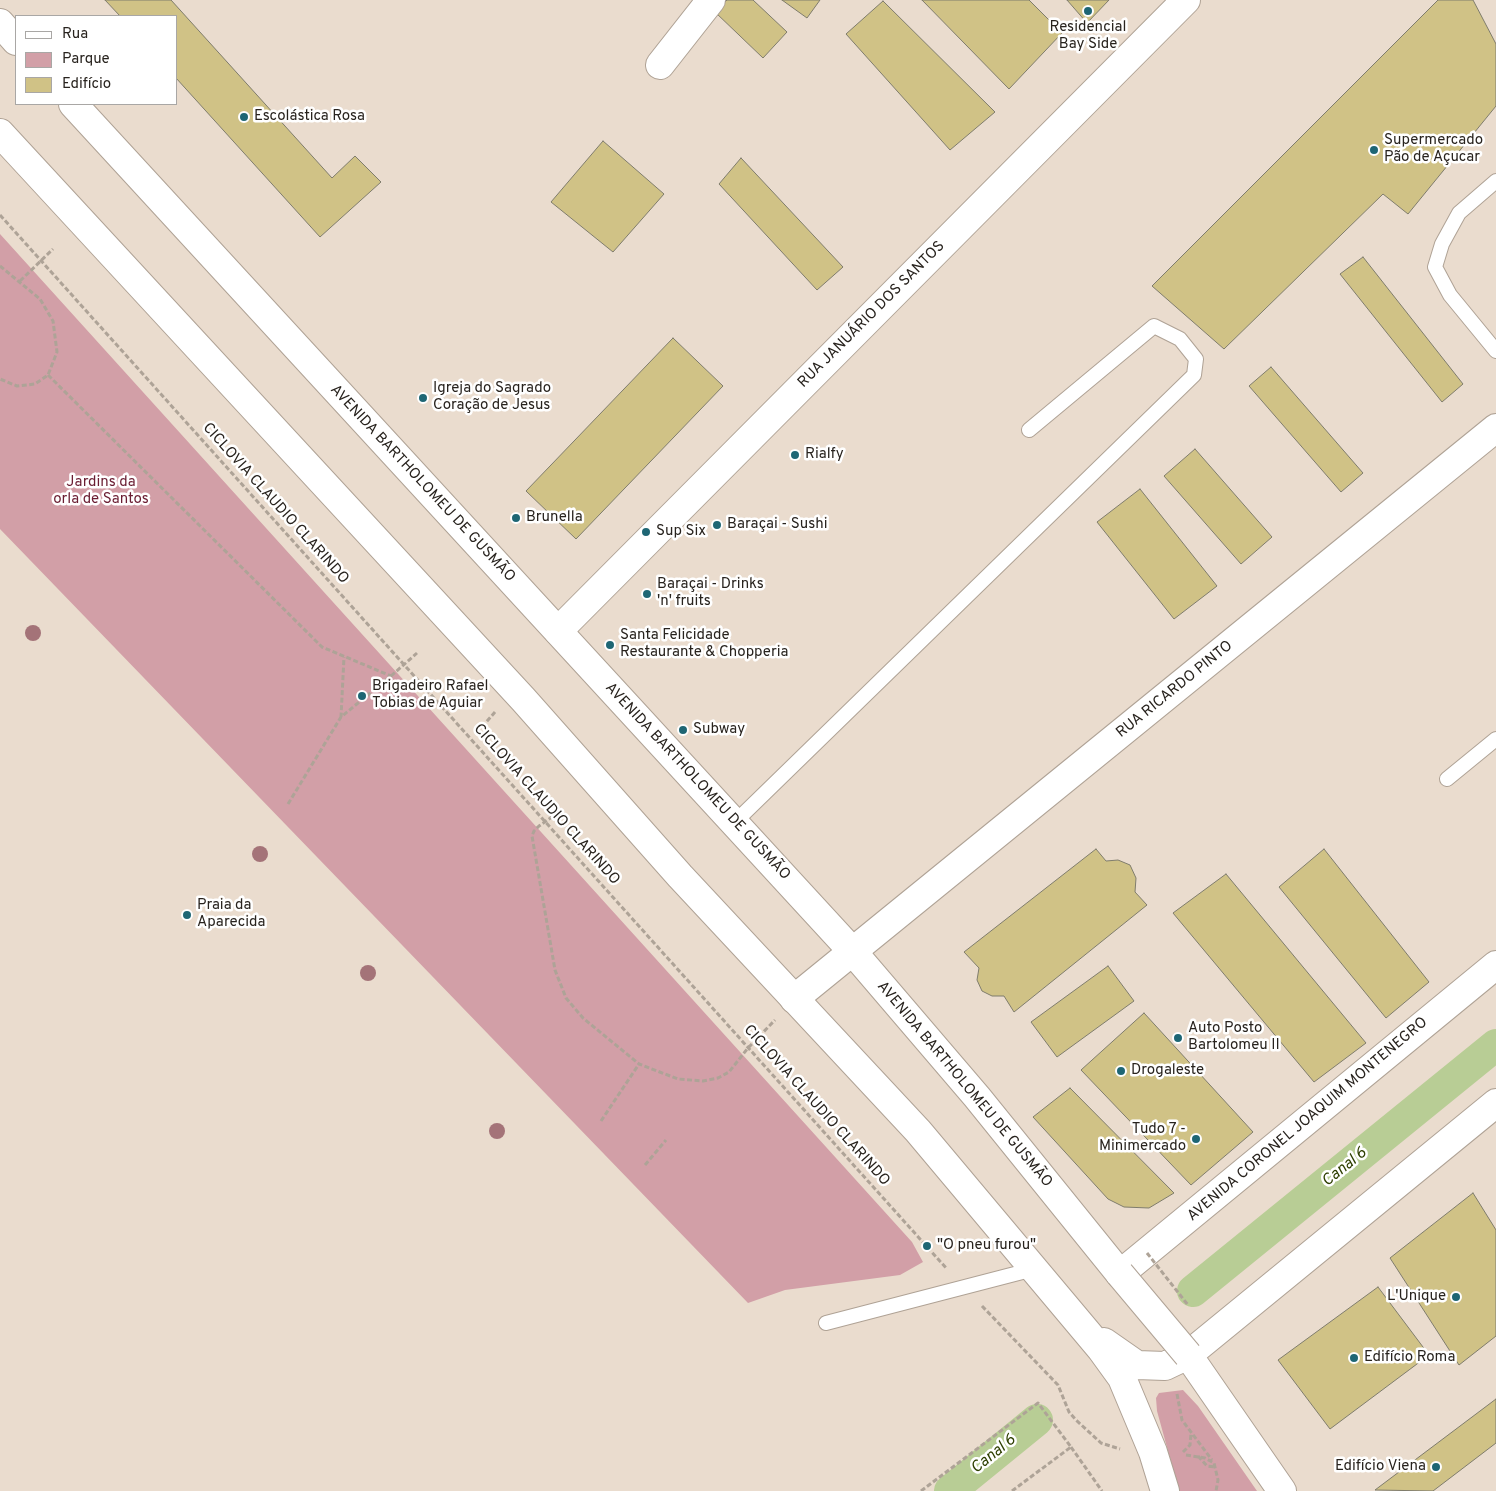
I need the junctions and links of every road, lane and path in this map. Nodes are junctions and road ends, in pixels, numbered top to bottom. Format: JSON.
{"nodes":[{"id":1,"x":711,"y":0,"type":"edge"},
{"id":2,"x":1186,"y":0,"type":"edge"},
{"id":3,"x":0,"y":23,"type":"edge"},
{"id":4,"x":15,"y":40,"type":"edge"},
{"id":5,"x":660,"y":65,"type":"dead end"},
{"id":6,"x":74,"y":105,"type":"edge"},
{"id":7,"x":0,"y":132,"type":"edge"},
{"id":8,"x":1496,"y":180,"type":"edge"},
{"id":9,"x":0,"y":215,"type":"edge"},
{"id":10,"x":53,"y":249,"type":"dead end"},
{"id":11,"x":41,"y":260,"type":"junction"},
{"id":12,"x":0,"y":266,"type":"edge"},
{"id":13,"x":20,"y":281,"type":"junction"},
{"id":14,"x":1496,"y":351,"type":"edge"},
{"id":15,"x":48,"y":375,"type":"junction"},
{"id":16,"x":0,"y":379,"type":"edge"},
{"id":17,"x":1496,"y":428,"type":"edge"},
{"id":18,"x":1029,"y":430,"type":"dead end"},
{"id":19,"x":558,"y":631,"type":"junction"},
{"id":20,"x":417,"y":653,"type":"dead end"},
{"id":21,"x":344,"y":657,"type":"junction"},
{"id":22,"x":403,"y":665,"type":"junction"},
{"id":23,"x":391,"y":676,"type":"junction"},
{"id":24,"x":341,"y":717,"type":"junction"},
{"id":25,"x":1495,"y":741,"type":"edge"},
{"id":26,"x":1447,"y":779,"type":"dead end"},
{"id":27,"x":288,"y":804,"type":"dead end"},
{"id":28,"x":559,"y":812,"type":"dead end"},
{"id":29,"x":546,"y":821,"type":"junction"},
{"id":30,"x":734,"y":823,"type":"junction"},
{"id":31,"x":853,"y":952,"type":"junction"},
{"id":32,"x":1496,"y":965,"type":"edge"},
{"id":33,"x":794,"y":999,"type":"junction"},
{"id":34,"x":748,"y":1048,"type":"junction"},
{"id":35,"x":639,"y":1064,"type":"junction"},
{"id":36,"x":1496,"y":1103,"type":"edge"},
{"id":37,"x":600,"y":1120,"type":"dead end"},
{"id":38,"x":666,"y":1140,"type":"dead end"},
{"id":39,"x":645,"y":1165,"type":"dead end"},
{"id":40,"x":1147,"y":1253,"type":"junction"},
{"id":41,"x":1034,"y":1269,"type":"junction"},
{"id":42,"x":1120,"y":1274,"type":"junction"},
{"id":43,"x":963,"y":1286,"type":"junction"},
{"id":44,"x":826,"y":1323,"type":"dead end"},
{"id":45,"x":1211,"y":1335,"type":"junction"},
{"id":46,"x":1188,"y":1355,"type":"junction"},
{"id":47,"x":1130,"y":1371,"type":"junction"},
{"id":48,"x":1069,"y":1412,"type":"dead end"},
{"id":49,"x":1192,"y":1433,"type":"dead end"},
{"id":50,"x":1199,"y":1443,"type":"dead end"},
{"id":51,"x":1071,"y":1446,"type":"junction"},
{"id":52,"x":1181,"y":1455,"type":"dead end"},
{"id":53,"x":1197,"y":1456,"type":"dead end"},
{"id":54,"x":922,"y":1491,"type":"edge"},
{"id":55,"x":1012,"y":1491,"type":"edge"},
{"id":56,"x":1102,"y":1491,"type":"edge"},
{"id":57,"x":1165,"y":1491,"type":"edge"},
{"id":58,"x":1282,"y":1491,"type":"edge"}],
"edges":[{"from":1,"to":5,"type":"main road"},
{"from":2,"to":19,"type":"main road","name":"RUA JANUÁRIO DOS SANTOS"},
{"from":3,"to":4,"type":"main road"},
{"from":6,"to":19,"type":"main road","name":"AVENIDA BARTHOLOMEU DE GUSMÃO"},
{"from":7,"to":33,"type":"main road"},
{"from":8,"to":14,"type":"lane"},
{"from":9,"to":11,"type":"path","name":"CICLOVIA CLAUDIO CLARINDO"},
{"from":10,"to":11,"type":"path"},
{"from":11,"to":13,"type":"path"},
{"from":11,"to":22,"type":"path","name":"CICLOVIA CLAUDIO CLARINDO"},
{"from":12,"to":13,"type":"path"},
{"from":13,"to":15,"type":"path"},
{"from":15,"to":16,"type":"path"},
{"from":15,"to":21,"type":"path"},
{"from":17,"to":31,"type":"main road","name":"RUA RICARDO PINTO"},
{"from":18,"to":30,"type":"lane"},
{"from":19,"to":30,"type":"main road","name":"AVENIDA BARTHOLOMEU DE GUSMÃO"},
{"from":20,"to":22,"type":"path"},
{"from":21,"to":23,"type":"path"},
{"from":21,"to":24,"type":"path"},
{"from":22,"to":23,"type":"path"},
{"from":22,"to":29,"type":"path","name":"CICLOVIA CLAUDIO CLARINDO"},
{"from":23,"to":24,"type":"path"},
{"from":24,"to":27,"type":"path"},
{"from":25,"to":26,"type":"lane"},
{"from":28,"to":29,"type":"path"},
{"from":29,"to":34,"type":"path","name":"CICLOVIA CLAUDIO CLARINDO"},
{"from":29,"to":35,"type":"path"},
{"from":30,"to":31,"type":"main road","name":"AVENIDA BARTHOLOMEU DE GUSMÃO"},
{"from":31,"to":33,"type":"main road","name":"RUA RICARDO PINTO"},
{"from":31,"to":42,"type":"main road","name":"AVENIDA BARTHOLOMEU DE GUSMÃO"},
{"from":32,"to":40,"type":"main road","name":"AVENIDA CORONEL JOAQUIM MONTENEGRO"},
{"from":33,"to":34,"type":"path"},
{"from":33,"to":41,"type":"main road"},
{"from":34,"to":35,"type":"path"},
{"from":34,"to":43,"type":"path","name":"CICLOVIA CLAUDIO CLARINDO"},
{"from":35,"to":37,"type":"path"},
{"from":36,"to":45,"type":"main road"},
{"from":38,"to":39,"type":"path"},
{"from":40,"to":42,"type":"main road","name":"AVENIDA CORONEL JOAQUIM MONTENEGRO"},
{"from":40,"to":45,"type":"path","bridge":true},
{"from":41,"to":43,"type":"lane"},
{"from":41,"to":47,"type":"main road"},
{"from":42,"to":46,"type":"main road","name":"AVENIDA BARTHOLOMEU DE GUSMÃO","bridge":true},
{"from":43,"to":44,"type":"lane"},
{"from":43,"to":48,"type":"path","name":"CICLOVIA CLAUDIO CLARINDO"},
{"from":45,"to":46,"type":"main road"},
{"from":46,"to":47,"type":"main road"},
{"from":46,"to":58,"type":"main road","name":"AVENIDA BARTHOLOMEU DE GUSMÃO"},
{"from":47,"to":57,"type":"main road"},
{"from":49,"to":52,"type":"path"},
{"from":50,"to":53,"type":"path"},
{"from":51,"to":54,"type":"path"},
{"from":51,"to":55,"type":"path"},
{"from":51,"to":56,"type":"path"}]}
